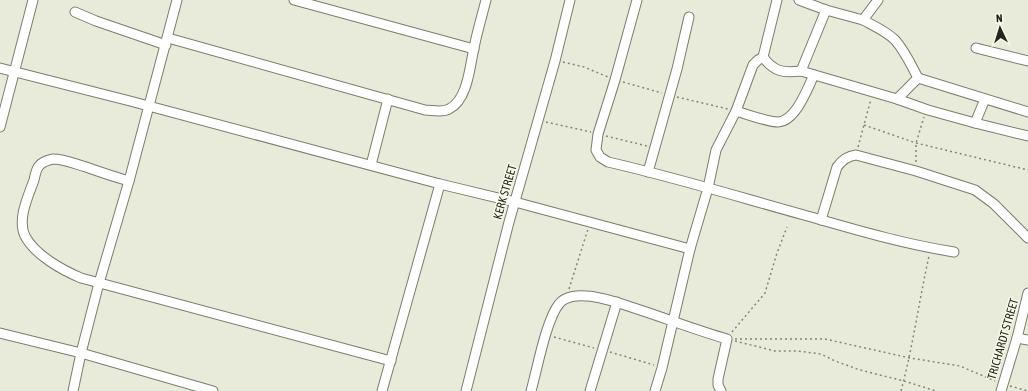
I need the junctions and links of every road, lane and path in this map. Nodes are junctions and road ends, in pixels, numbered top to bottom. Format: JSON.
{"nodes":[{"id":1,"x":33,"y":0,"type":"edge"},
{"id":2,"x":177,"y":0,"type":"edge"},
{"id":3,"x":294,"y":0,"type":"edge"},
{"id":4,"x":486,"y":0,"type":"edge"},
{"id":5,"x":570,"y":0,"type":"edge"},
{"id":6,"x":637,"y":0,"type":"edge"},
{"id":7,"x":777,"y":0,"type":"edge"},
{"id":8,"x":799,"y":0,"type":"edge"},
{"id":9,"x":878,"y":0,"type":"edge"},
{"id":10,"x":816,"y":3,"type":"edge"},
{"id":11,"x":826,"y":10,"type":"junction"},
{"id":12,"x":75,"y":12,"type":"dead end"},
{"id":13,"x":689,"y":17,"type":"dead end"},
{"id":14,"x":863,"y":20,"type":"junction"},
{"id":15,"x":167,"y":42,"type":"junction"},
{"id":16,"x":474,"y":48,"type":"junction"},
{"id":17,"x":976,"y":48,"type":"dead end"},
{"id":18,"x":763,"y":57,"type":"junction"},
{"id":19,"x":555,"y":61,"type":"junction"},
{"id":20,"x":1028,"y":62,"type":"edge"},
{"id":21,"x":0,"y":68,"type":"edge"},
{"id":22,"x":801,"y":71,"type":"junction"},
{"id":23,"x":15,"y":72,"type":"junction"},
{"id":24,"x":814,"y":75,"type":"junction"},
{"id":25,"x":918,"y":78,"type":"junction"},
{"id":26,"x":615,"y":80,"type":"junction"},
{"id":27,"x":873,"y":92,"type":"junction"},
{"id":28,"x":670,"y":95,"type":"junction"},
{"id":29,"x":388,"y":99,"type":"junction"},
{"id":30,"x":897,"y":99,"type":"junction"},
{"id":31,"x":985,"y":99,"type":"junction"},
{"id":32,"x":149,"y":106,"type":"junction"},
{"id":33,"x":928,"y":110,"type":"junction"},
{"id":34,"x":736,"y":111,"type":"junction"},
{"id":35,"x":1028,"y":112,"type":"edge"},
{"id":36,"x":975,"y":123,"type":"junction"},
{"id":37,"x":864,"y":125,"type":"junction"},
{"id":38,"x":0,"y":127,"type":"edge"},
{"id":39,"x":1028,"y":136,"type":"edge"},
{"id":40,"x":916,"y":143,"type":"junction"},
{"id":41,"x":856,"y":155,"type":"junction"},
{"id":42,"x":371,"y":165,"type":"junction"},
{"id":43,"x":1028,"y":170,"type":"edge"},
{"id":44,"x":916,"y":171,"type":"junction"},
{"id":45,"x":648,"y":172,"type":"junction"},
{"id":46,"x":129,"y":182,"type":"junction"},
{"id":47,"x":440,"y":184,"type":"junction"},
{"id":48,"x":708,"y":188,"type":"junction"},
{"id":49,"x":515,"y":202,"type":"junction"},
{"id":50,"x":821,"y":220,"type":"junction"},
{"id":51,"x":591,"y":222,"type":"junction"},
{"id":52,"x":787,"y":227,"type":"dead end"},
{"id":53,"x":1028,"y":238,"type":"edge"},
{"id":54,"x":930,"y":248,"type":"junction"},
{"id":55,"x":690,"y":249,"type":"junction"},
{"id":56,"x":954,"y":252,"type":"dead end"},
{"id":57,"x":99,"y":283,"type":"junction"},
{"id":58,"x":1028,"y":293,"type":"edge"},
{"id":59,"x":566,"y":299,"type":"junction"},
{"id":60,"x":617,"y":302,"type":"junction"},
{"id":61,"x":673,"y":321,"type":"junction"},
{"id":62,"x":0,"y":333,"type":"edge"},
{"id":63,"x":727,"y":338,"type":"junction"},
{"id":64,"x":1017,"y":338,"type":"junction"},
{"id":65,"x":1028,"y":340,"type":"edge"},
{"id":66,"x":81,"y":353,"type":"junction"},
{"id":67,"x":910,"y":358,"type":"junction"},
{"id":68,"x":391,"y":361,"type":"junction"},
{"id":69,"x":904,"y":381,"type":"junction"},
{"id":70,"x":1001,"y":388,"type":"edge"},
{"id":71,"x":73,"y":391,"type":"edge"},
{"id":72,"x":213,"y":391,"type":"edge"},
{"id":73,"x":382,"y":391,"type":"edge"},
{"id":74,"x":466,"y":391,"type":"edge"},
{"id":75,"x":531,"y":391,"type":"edge"},
{"id":76,"x":590,"y":391,"type":"edge"},
{"id":77,"x":655,"y":391,"type":"edge"},
{"id":78,"x":721,"y":391,"type":"edge"},
{"id":79,"x":901,"y":391,"type":"edge"},
{"id":80,"x":936,"y":391,"type":"edge"},
{"id":81,"x":1028,"y":391,"type":"edge"}],
"edges":[{"from":1,"to":23,"type":"street"},
{"from":2,"to":15,"type":"street"},
{"from":3,"to":16,"type":"street"},
{"from":4,"to":16,"type":"street"},
{"from":5,"to":19,"type":"street","name":"KERK STREET"},
{"from":6,"to":26,"type":"street"},
{"from":7,"to":18,"type":"street"},
{"from":8,"to":10,"type":"street"},
{"from":9,"to":14,"type":"street"},
{"from":10,"to":11,"type":"street"},
{"from":11,"to":14,"type":"street"},
{"from":11,"to":22,"type":"street"},
{"from":12,"to":15,"type":"street"},
{"from":13,"to":28,"type":"street"},
{"from":14,"to":25,"type":"street"},
{"from":15,"to":29,"type":"street"},
{"from":15,"to":32,"type":"street"},
{"from":16,"to":29,"type":"street"},
{"from":17,"to":20,"type":"street"},
{"from":18,"to":22,"type":"street"},
{"from":18,"to":34,"type":"street"},
{"from":19,"to":26,"type":"path"},
{"from":19,"to":49,"type":"street","name":"KERK STREET"},
{"from":21,"to":23,"type":"street"},
{"from":22,"to":24,"type":"street"},
{"from":23,"to":32,"type":"street"},
{"from":23,"to":38,"type":"street"},
{"from":24,"to":27,"type":"street"},
{"from":24,"to":34,"type":"street"},
{"from":25,"to":30,"type":"street"},
{"from":25,"to":31,"type":"street"},
{"from":26,"to":28,"type":"path"},
{"from":26,"to":45,"type":"street"},
{"from":27,"to":30,"type":"street"},
{"from":27,"to":37,"type":"path"},
{"from":28,"to":34,"type":"path"},
{"from":28,"to":45,"type":"street"},
{"from":29,"to":42,"type":"street"},
{"from":30,"to":33,"type":"street"},
{"from":31,"to":35,"type":"street"},
{"from":31,"to":36,"type":"street"},
{"from":32,"to":42,"type":"street"},
{"from":32,"to":46,"type":"street"},
{"from":33,"to":36,"type":"street"},
{"from":33,"to":40,"type":"path"},
{"from":34,"to":48,"type":"street"},
{"from":36,"to":39,"type":"street"},
{"from":37,"to":40,"type":"path"},
{"from":37,"to":41,"type":"path"},
{"from":40,"to":43,"type":"path"},
{"from":40,"to":44,"type":"path"},
{"from":41,"to":44,"type":"street"},
{"from":41,"to":50,"type":"street"},
{"from":42,"to":47,"type":"street"},
{"from":44,"to":53,"type":"street"},
{"from":45,"to":48,"type":"street"},
{"from":46,"to":57,"type":"street"},
{"from":46,"to":57,"type":"street"},
{"from":47,"to":49,"type":"street"},
{"from":47,"to":68,"type":"street"},
{"from":48,"to":50,"type":"street"},
{"from":48,"to":55,"type":"street"},
{"from":49,"to":51,"type":"street"},
{"from":49,"to":74,"type":"street","name":"KERK STREET"},
{"from":50,"to":54,"type":"street"},
{"from":51,"to":55,"type":"street"},
{"from":51,"to":59,"type":"path"},
{"from":52,"to":63,"type":"path"},
{"from":54,"to":56,"type":"street"},
{"from":54,"to":67,"type":"path"},
{"from":55,"to":61,"type":"street"},
{"from":57,"to":66,"type":"street"},
{"from":57,"to":68,"type":"street"},
{"from":58,"to":64,"type":"street","name":"TRICHARDT STREET"},
{"from":59,"to":60,"type":"street"},
{"from":59,"to":75,"type":"street"},
{"from":60,"to":61,"type":"street"},
{"from":60,"to":76,"type":"street"},
{"from":61,"to":63,"type":"street"},
{"from":61,"to":77,"type":"street"},
{"from":62,"to":66,"type":"street"},
{"from":63,"to":67,"type":"path"},
{"from":63,"to":69,"type":"path"},
{"from":63,"to":78,"type":"street"},
{"from":64,"to":65,"type":"street"},
{"from":64,"to":70,"type":"street","name":"TRICHARDT STREET"},
{"from":66,"to":71,"type":"street"},
{"from":66,"to":72,"type":"street"},
{"from":67,"to":69,"type":"path"},
{"from":67,"to":70,"type":"path"},
{"from":68,"to":73,"type":"street"},
{"from":69,"to":79,"type":"path"},
{"from":69,"to":80,"type":"path"},
{"from":70,"to":81,"type":"path"}]}
